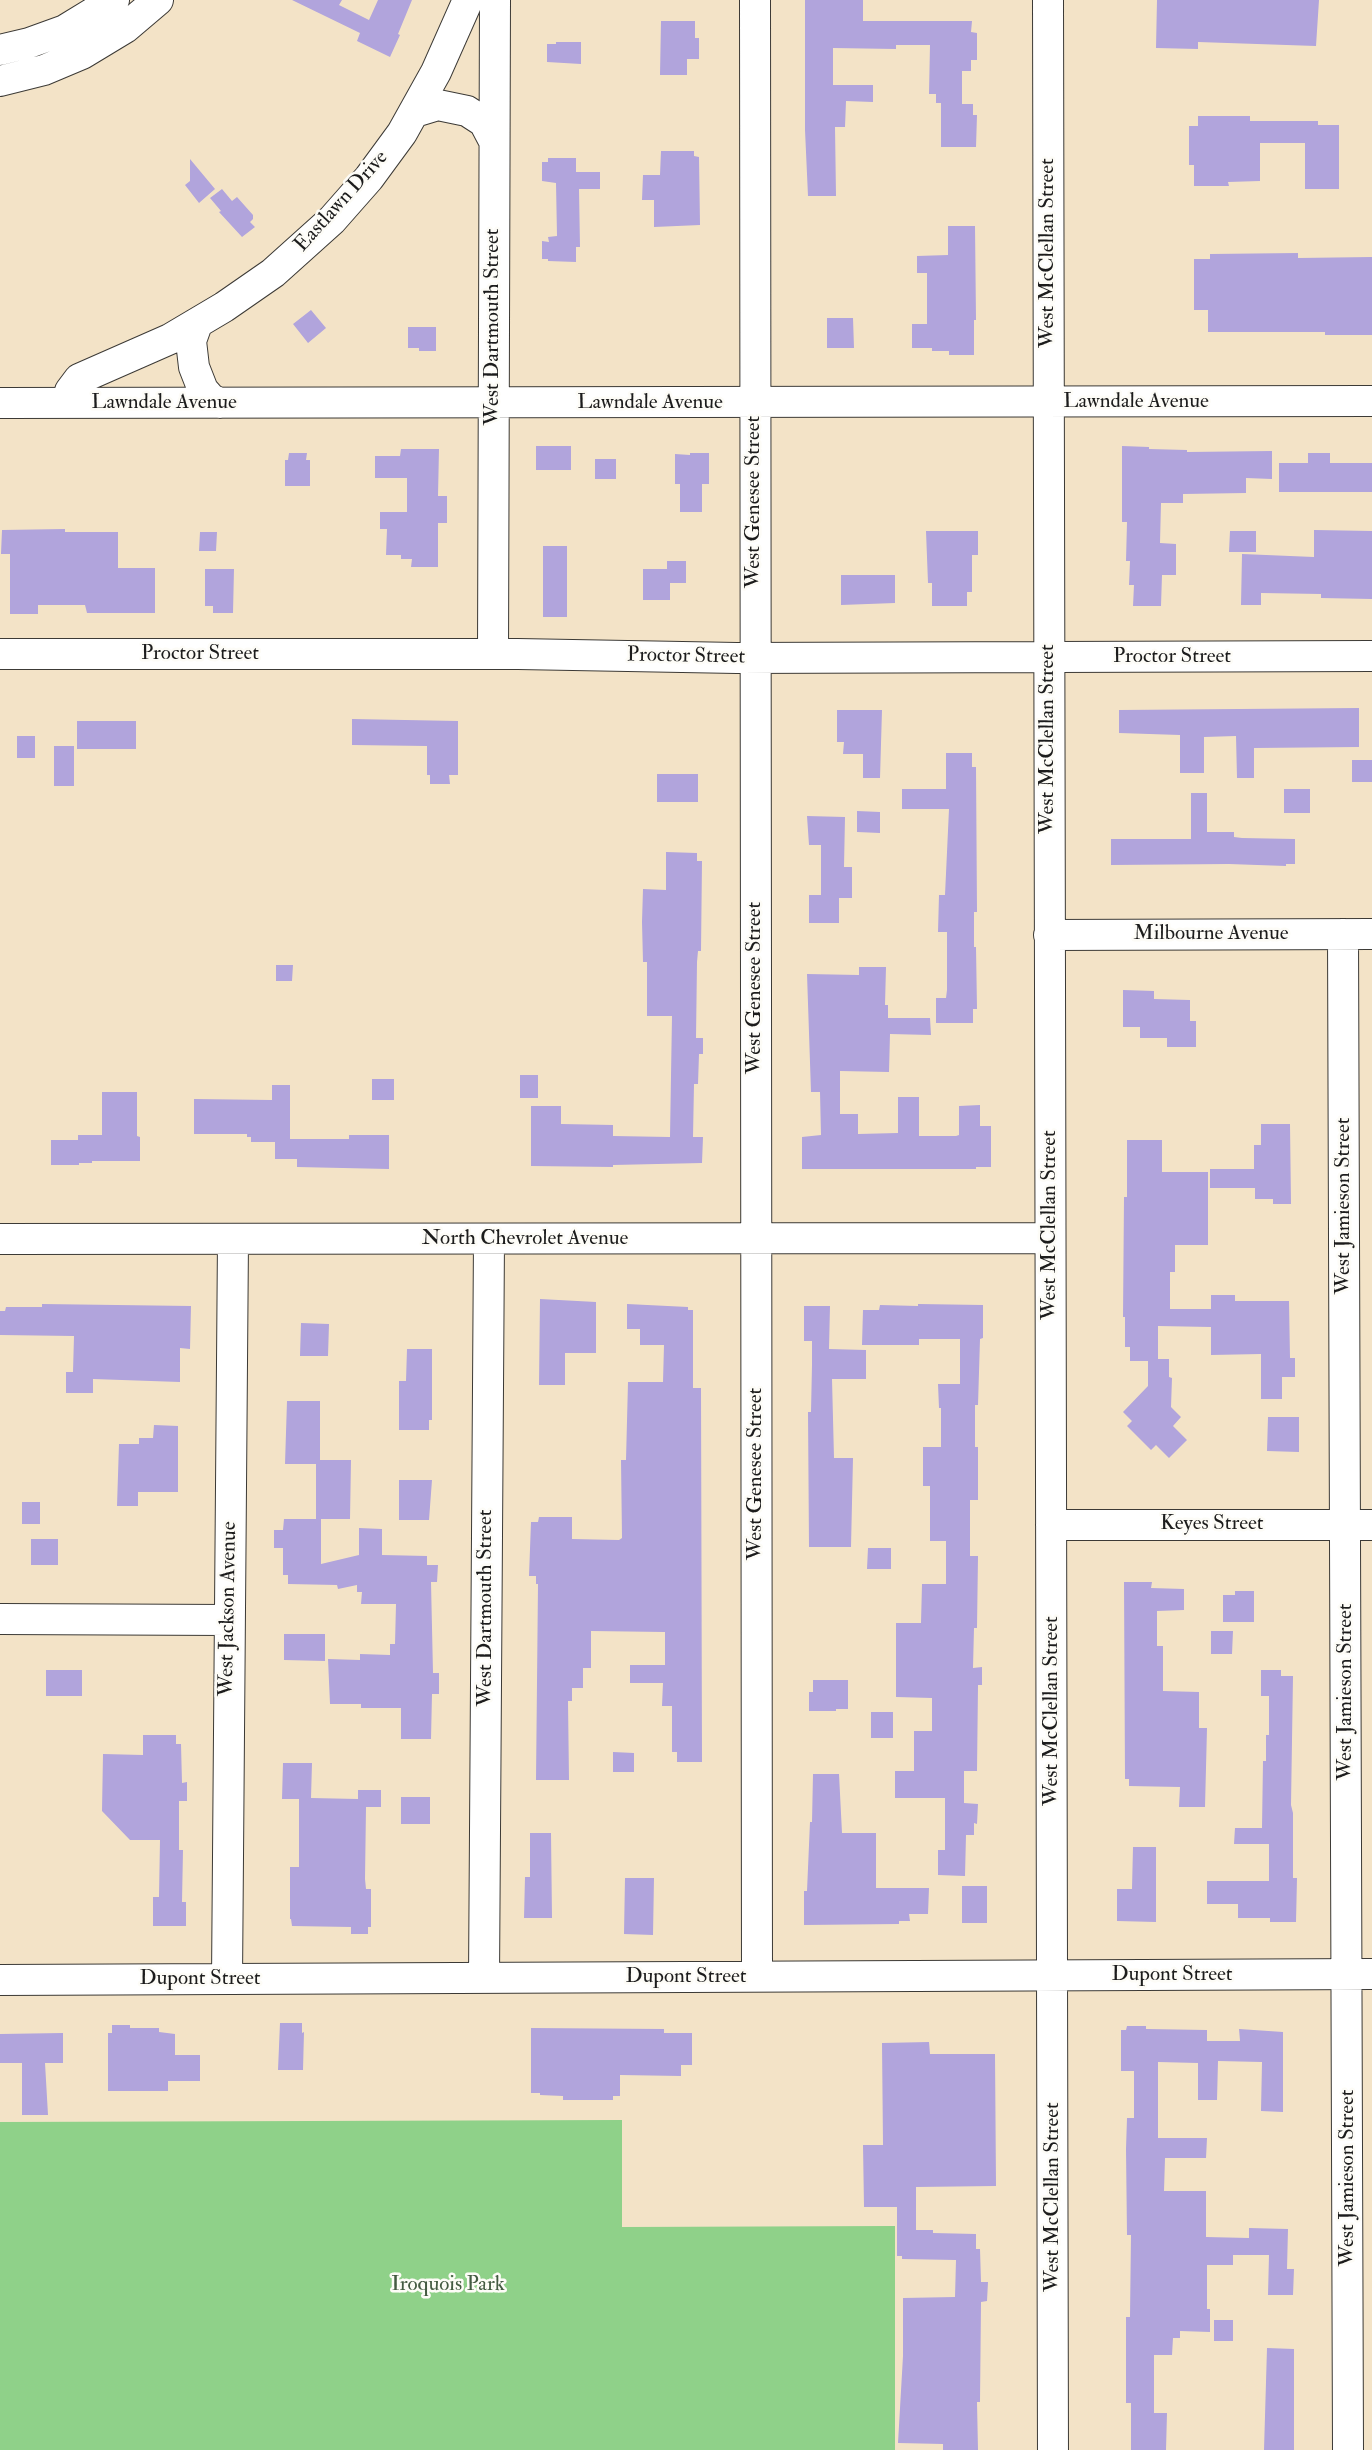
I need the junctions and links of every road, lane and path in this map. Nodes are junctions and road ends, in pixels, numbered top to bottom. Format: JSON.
{"nodes":[{"id":1,"x":114,"y":0,"type":"edge"},
{"id":2,"x":158,"y":0,"type":"edge"},
{"id":3,"x":468,"y":0,"type":"edge"},
{"id":4,"x":495,"y":0,"type":"edge"},
{"id":5,"x":755,"y":0,"type":"edge"},
{"id":6,"x":1048,"y":0,"type":"edge"},
{"id":7,"x":0,"y":50,"type":"edge"},
{"id":8,"x":0,"y":81,"type":"edge"},
{"id":9,"x":415,"y":112,"type":"junction"},
{"id":10,"x":494,"y":141,"type":"junction"},
{"id":11,"x":197,"y":324,"type":"junction"},
{"id":12,"x":1372,"y":401,"type":"edge"},
{"id":13,"x":1048,"y":402,"type":"junction"},
{"id":14,"x":0,"y":403,"type":"edge"},
{"id":15,"x":68,"y":403,"type":"junction"},
{"id":16,"x":220,"y":403,"type":"junction"},
{"id":17,"x":493,"y":403,"type":"junction"},
{"id":18,"x":754,"y":403,"type":"junction"},
{"id":19,"x":0,"y":654,"type":"edge"},
{"id":20,"x":493,"y":654,"type":"junction"},
{"id":21,"x":1372,"y":656,"type":"edge"},
{"id":22,"x":1048,"y":657,"type":"junction"},
{"id":23,"x":754,"y":658,"type":"junction"},
{"id":24,"x":1358,"y":934,"type":"edge"},
{"id":25,"x":1049,"y":935,"type":"junction"},
{"id":26,"x":755,"y":1238,"type":"junction"},
{"id":27,"x":1050,"y":1238,"type":"junction"},
{"id":28,"x":0,"y":1239,"type":"edge"},
{"id":29,"x":232,"y":1239,"type":"junction"},
{"id":30,"x":489,"y":1239,"type":"junction"},
{"id":31,"x":1051,"y":1525,"type":"junction"},
{"id":32,"x":1359,"y":1525,"type":"edge"},
{"id":33,"x":0,"y":1619,"type":"edge"},
{"id":34,"x":229,"y":1620,"type":"junction"},
{"id":35,"x":1360,"y":1974,"type":"edge"},
{"id":36,"x":1053,"y":1975,"type":"junction"},
{"id":37,"x":757,"y":1976,"type":"junction"},
{"id":38,"x":483,"y":1978,"type":"junction"},
{"id":39,"x":227,"y":1979,"type":"junction"},
{"id":40,"x":0,"y":1980,"type":"edge"},
{"id":41,"x":1053,"y":2450,"type":"edge"},
{"id":42,"x":1348,"y":2450,"type":"edge"}],
"edges":[{"from":1,"to":7,"type":"street"},
{"from":2,"to":8,"type":"street"},
{"from":3,"to":9,"type":"street","name":"Eastlawn Drive"},
{"from":4,"to":10,"type":"street","name":"West Dartmouth Street"},
{"from":5,"to":18,"type":"street","name":"West Genesee Street"},
{"from":6,"to":13,"type":"street","name":"West McClellan Street"},
{"from":9,"to":10,"type":"street"},
{"from":9,"to":11,"type":"street","name":"Eastlawn Drive"},
{"from":10,"to":17,"type":"street","name":"West Dartmouth Street"},
{"from":11,"to":15,"type":"street","name":"Eastlawn Drive"},
{"from":11,"to":16,"type":"street"},
{"from":12,"to":13,"type":"street","name":"Lawndale Avenue"},
{"from":13,"to":18,"type":"street","name":"Lawndale Avenue"},
{"from":13,"to":22,"type":"street","name":"West McClellan Street"},
{"from":14,"to":15,"type":"street","name":"Lawndale Avenue"},
{"from":15,"to":16,"type":"street","name":"Lawndale Avenue"},
{"from":16,"to":17,"type":"street","name":"Lawndale Avenue"},
{"from":17,"to":18,"type":"street","name":"Lawndale Avenue"},
{"from":17,"to":20,"type":"street","name":"West Dartmouth Street"},
{"from":18,"to":23,"type":"street","name":"West Genesee Street"},
{"from":19,"to":20,"type":"street","name":"Proctor Street"},
{"from":20,"to":23,"type":"street","name":"Proctor Street"},
{"from":21,"to":22,"type":"street","name":"Proctor Street"},
{"from":22,"to":23,"type":"street","name":"Proctor Street"},
{"from":22,"to":25,"type":"street","name":"West McClellan Street"},
{"from":23,"to":26,"type":"street","name":"West Genesee Street"},
{"from":24,"to":25,"type":"street","name":"Milbourne Avenue"},
{"from":24,"to":32,"type":"street","name":"West Jamieson Street"},
{"from":25,"to":27,"type":"street","name":"West McClellan Street"},
{"from":26,"to":27,"type":"street","name":"North Chevrolet Avenue"},
{"from":26,"to":30,"type":"street","name":"North Chevrolet Avenue"},
{"from":26,"to":37,"type":"street","name":"West Genesee Street"},
{"from":27,"to":31,"type":"street","name":"West McClellan Street"},
{"from":28,"to":29,"type":"street","name":"North Chevrolet Avenue"},
{"from":29,"to":30,"type":"street","name":"North Chevrolet Avenue"},
{"from":29,"to":34,"type":"street","name":"West Jackson Avenue"},
{"from":30,"to":38,"type":"street","name":"West Dartmouth Street"},
{"from":31,"to":32,"type":"street","name":"Keyes Street"},
{"from":31,"to":36,"type":"street","name":"West McClellan Street"},
{"from":32,"to":35,"type":"street","name":"West Jamieson Street"},
{"from":33,"to":34,"type":"street"},
{"from":34,"to":39,"type":"street","name":"West Jackson Avenue"},
{"from":35,"to":36,"type":"street","name":"Dupont Street"},
{"from":35,"to":42,"type":"street","name":"West Jamieson Street"},
{"from":36,"to":37,"type":"street","name":"Dupont Street"},
{"from":36,"to":41,"type":"street","name":"West McClellan Street"},
{"from":37,"to":38,"type":"street","name":"Dupont Street"},
{"from":38,"to":39,"type":"street","name":"Dupont Street"},
{"from":39,"to":40,"type":"street","name":"Dupont Street"}]}
